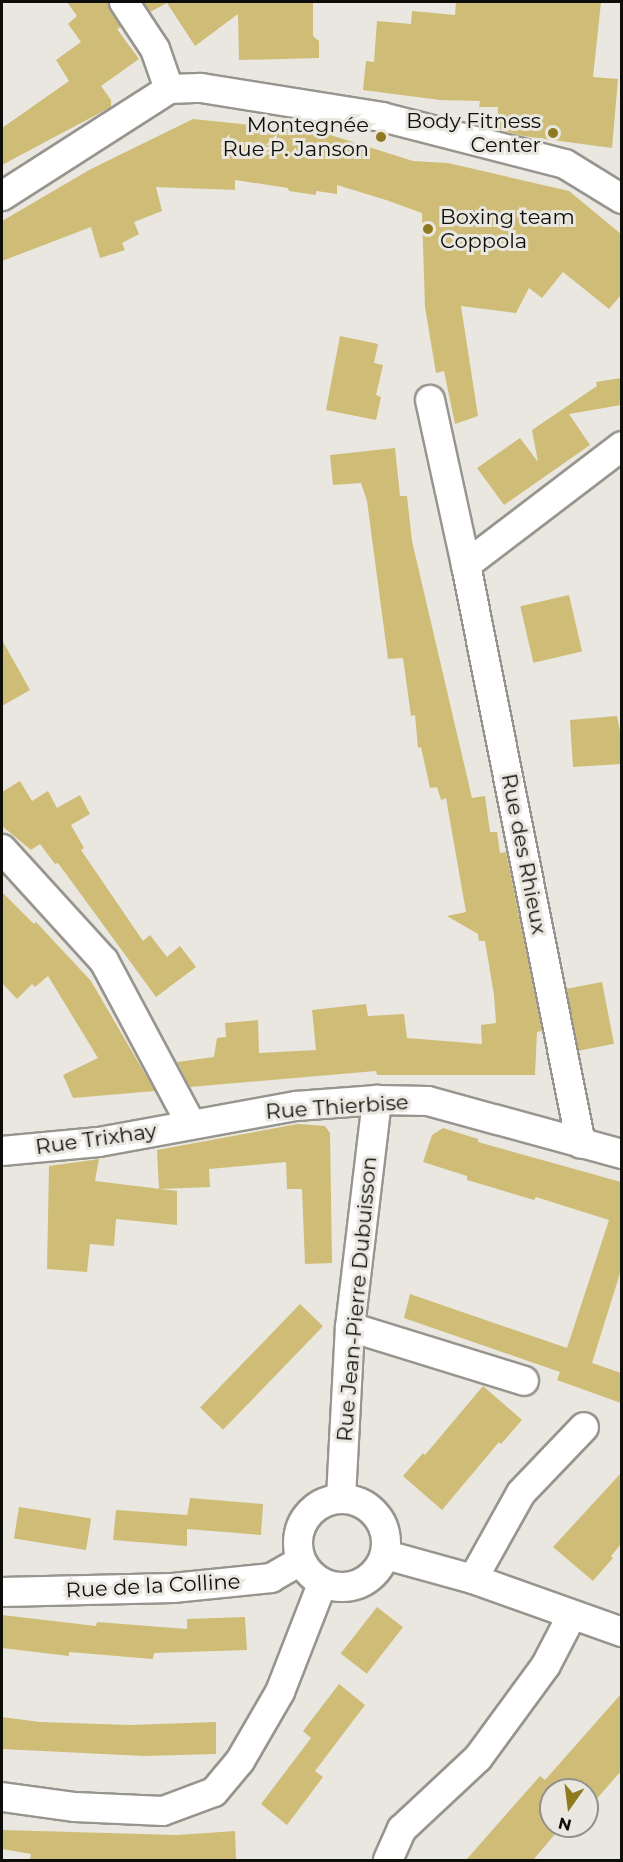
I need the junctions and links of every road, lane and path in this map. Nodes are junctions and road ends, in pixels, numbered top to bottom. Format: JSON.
{"nodes":[{"id":1,"x":124,"y":2,"type":"edge"},
{"id":2,"x":170,"y":89,"type":"junction"},
{"id":3,"x":2,"y":196,"type":"edge"},
{"id":4,"x":621,"y":199,"type":"edge"},
{"id":5,"x":430,"y":400,"type":"dead end"},
{"id":6,"x":621,"y":446,"type":"edge"},
{"id":7,"x":466,"y":565,"type":"junction"},
{"id":8,"x":2,"y":849,"type":"edge"},
{"id":9,"x":377,"y":1100,"type":"junction"},
{"id":10,"x":191,"y":1124,"type":"junction"},
{"id":11,"x":581,"y":1144,"type":"junction"},
{"id":12,"x":2,"y":1151,"type":"edge"},
{"id":13,"x":621,"y":1154,"type":"edge"},
{"id":14,"x":350,"y":1327,"type":"junction"},
{"id":15,"x":524,"y":1381,"type":"dead end"},
{"id":16,"x":584,"y":1427,"type":"dead end"},
{"id":17,"x":341,"y":1498,"type":"junction"},
{"id":18,"x":386,"y":1555,"type":"junction"},
{"id":19,"x":301,"y":1561,"type":"junction"},
{"id":20,"x":473,"y":1579,"type":"junction"},
{"id":21,"x":322,"y":1584,"type":"junction"},
{"id":22,"x":2,"y":1592,"type":"edge"},
{"id":23,"x":572,"y":1615,"type":"junction"},
{"id":24,"x":621,"y":1632,"type":"edge"},
{"id":25,"x":2,"y":1797,"type":"edge"},
{"id":26,"x":388,"y":1860,"type":"edge"}],
"edges":[{"from":1,"to":2,"type":"street"},
{"from":2,"to":3,"type":"street"},
{"from":2,"to":4,"type":"street"},
{"from":5,"to":7,"type":"street","name":"Rue des Rhieux"},
{"from":6,"to":7,"type":"street"},
{"from":7,"to":11,"type":"street","name":"Rue des Rhieux"},
{"from":8,"to":10,"type":"street"},
{"from":9,"to":10,"type":"street","name":"Rue Thierbise"},
{"from":9,"to":11,"type":"street","name":"Rue Thierbise"},
{"from":9,"to":14,"type":"street","name":"Rue Jean-Pierre Dubuisson"},
{"from":10,"to":12,"type":"street","name":"Rue Trixhay"},
{"from":11,"to":13,"type":"street","name":"Rue Thierbise"},
{"from":14,"to":15,"type":"street"},
{"from":14,"to":17,"type":"street","name":"Rue Jean-Pierre Dubuisson"},
{"from":16,"to":20,"type":"street"},
{"from":17,"to":18,"type":"street"},
{"from":17,"to":19,"type":"street"},
{"from":18,"to":20,"type":"street"},
{"from":18,"to":21,"type":"street"},
{"from":19,"to":21,"type":"street"},
{"from":19,"to":22,"type":"street","name":"Rue de la Colline"},
{"from":20,"to":23,"type":"street"},
{"from":21,"to":25,"type":"street"},
{"from":23,"to":24,"type":"street"},
{"from":23,"to":26,"type":"street"}]}
